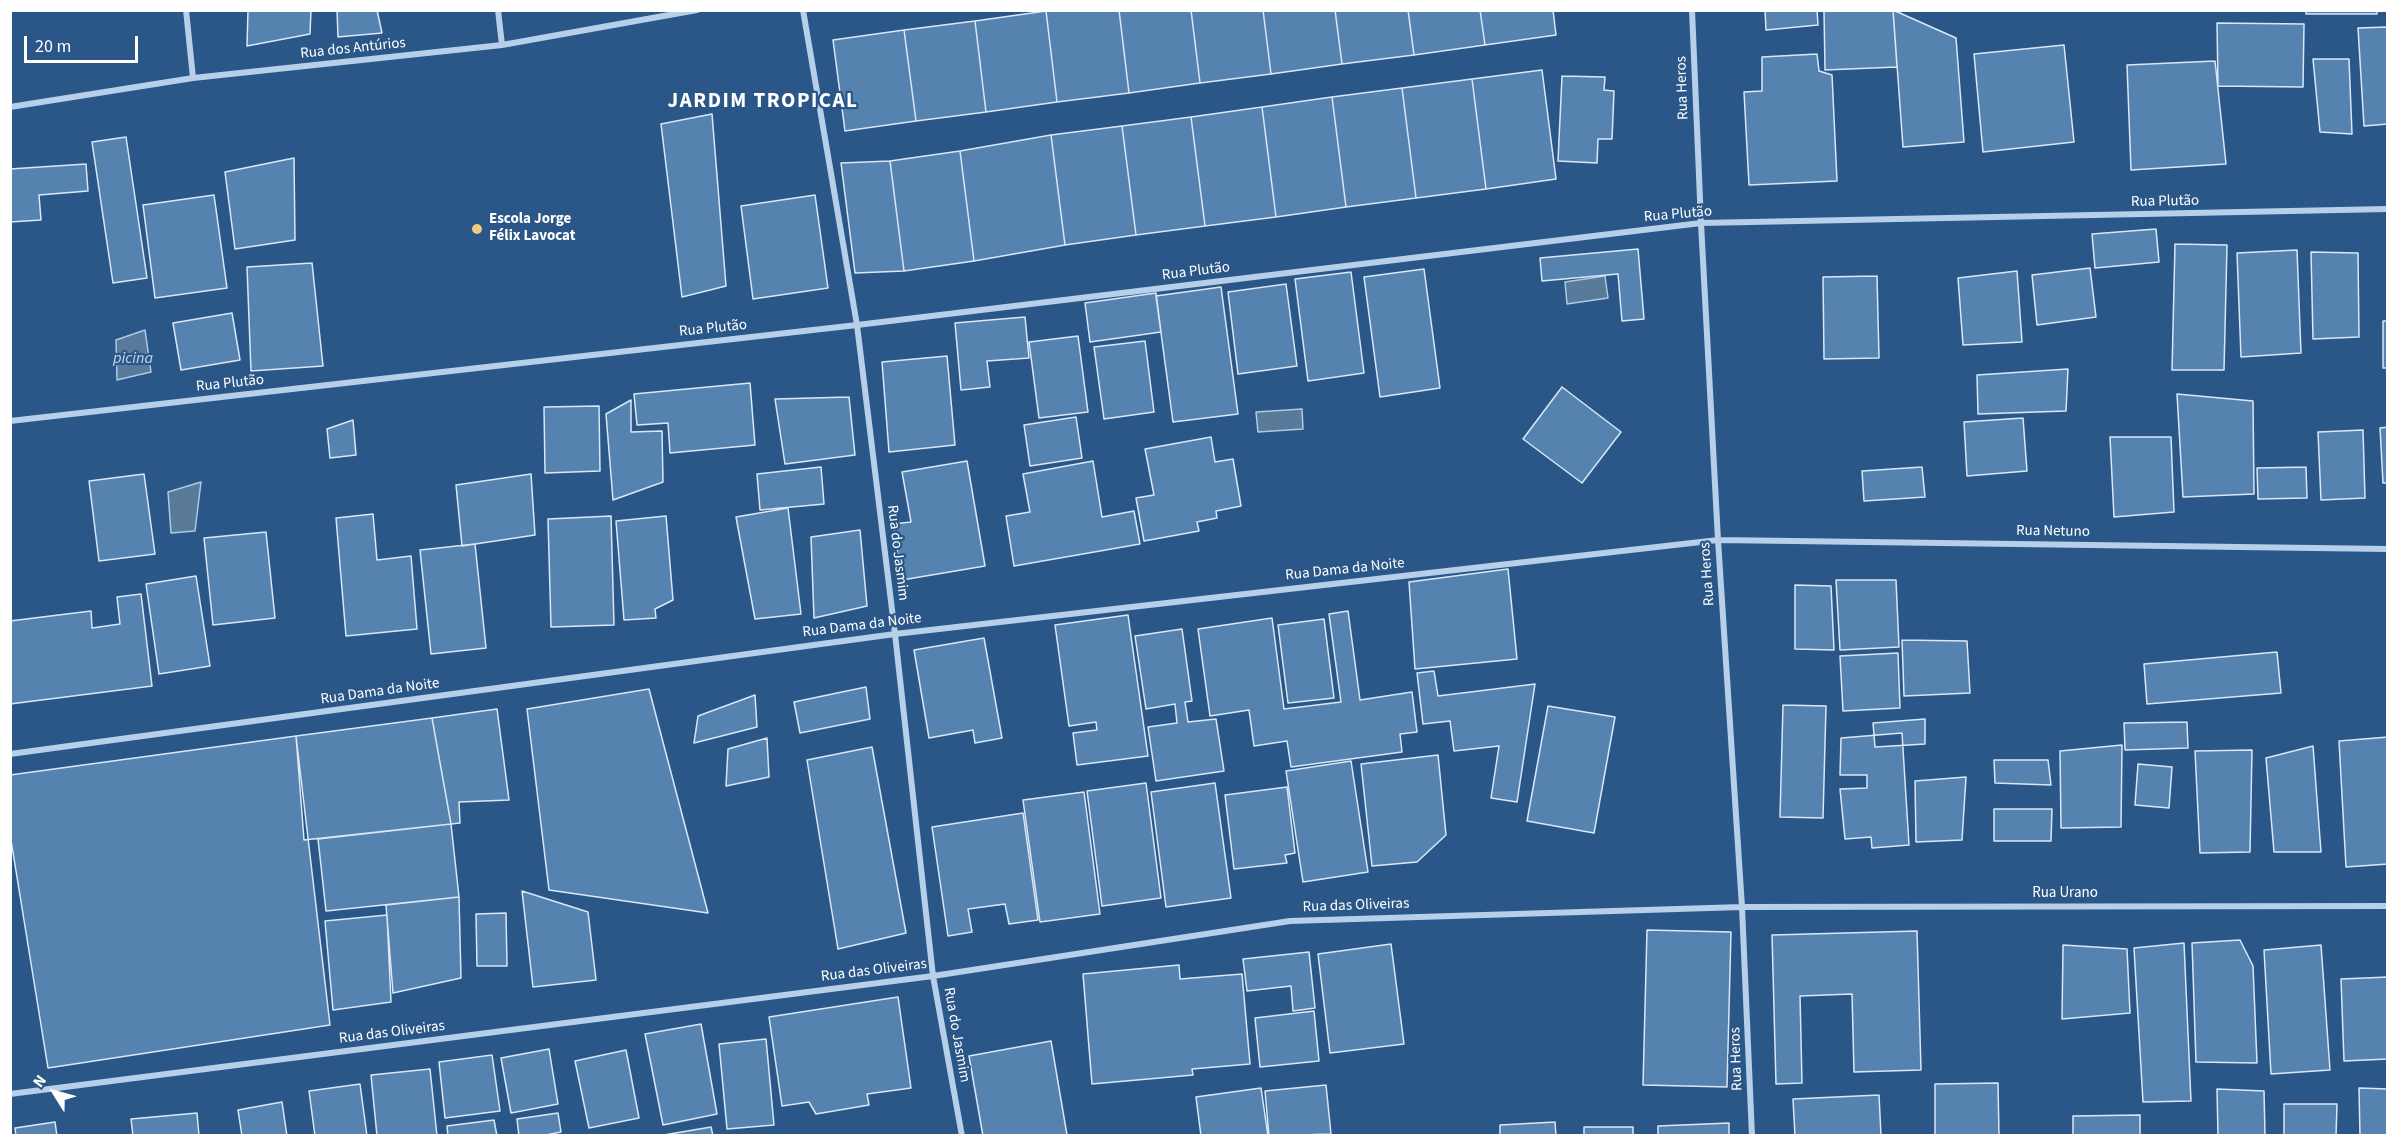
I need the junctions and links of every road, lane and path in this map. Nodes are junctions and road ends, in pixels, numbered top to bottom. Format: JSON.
{"nodes":[{"id":1,"x":186,"y":10,"type":"edge"},
{"id":2,"x":498,"y":10,"type":"edge"},
{"id":3,"x":697,"y":10,"type":"edge"},
{"id":4,"x":803,"y":10,"type":"edge"},
{"id":5,"x":1692,"y":10,"type":"edge"},
{"id":6,"x":502,"y":45,"type":"junction"},
{"id":7,"x":193,"y":78,"type":"junction"},
{"id":8,"x":10,"y":107,"type":"edge"},
{"id":9,"x":2388,"y":209,"type":"edge"},
{"id":10,"x":1701,"y":223,"type":"junction"},
{"id":11,"x":856,"y":325,"type":"junction"},
{"id":12,"x":10,"y":421,"type":"edge"},
{"id":13,"x":1718,"y":540,"type":"junction"},
{"id":14,"x":2388,"y":549,"type":"edge"},
{"id":15,"x":895,"y":634,"type":"junction"},
{"id":16,"x":10,"y":754,"type":"edge"},
{"id":17,"x":1742,"y":906,"type":"junction"},
{"id":18,"x":2388,"y":906,"type":"edge"},
{"id":19,"x":933,"y":976,"type":"junction"},
{"id":20,"x":10,"y":1094,"type":"edge"},
{"id":21,"x":962,"y":1136,"type":"edge"},
{"id":22,"x":1752,"y":1136,"type":"edge"}],
"edges":[{"from":1,"to":7,"type":"street"},
{"from":2,"to":6,"type":"street"},
{"from":3,"to":6,"type":"street","name":"Rua dos Antúrios"},
{"from":4,"to":11,"type":"street","name":"Rua do Jasmim"},
{"from":5,"to":10,"type":"street","name":"Rua Heros"},
{"from":6,"to":7,"type":"street","name":"Rua dos Antúrios"},
{"from":7,"to":8,"type":"street","name":"Rua dos Antúrios"},
{"from":9,"to":10,"type":"street","name":"Rua Plutão"},
{"from":10,"to":11,"type":"street","name":"Rua Plutão"},
{"from":10,"to":13,"type":"street","name":"Rua Heros"},
{"from":11,"to":12,"type":"street","name":"Rua Plutão"},
{"from":11,"to":15,"type":"street","name":"Rua do Jasmim"},
{"from":13,"to":14,"type":"street","name":"Rua Netuno"},
{"from":13,"to":15,"type":"street","name":"Rua Dama da Noite"},
{"from":13,"to":17,"type":"street","name":"Rua Heros"},
{"from":15,"to":16,"type":"street","name":"Rua Dama da Noite"},
{"from":15,"to":19,"type":"street","name":"Rua do Jasmim"},
{"from":17,"to":18,"type":"street","name":"Rua Urano"},
{"from":17,"to":19,"type":"street","name":"Rua das Oliveiras"},
{"from":17,"to":22,"type":"street","name":"Rua Heros"},
{"from":19,"to":20,"type":"street","name":"Rua das Oliveiras"},
{"from":19,"to":21,"type":"street","name":"Rua do Jasmim"}]}
